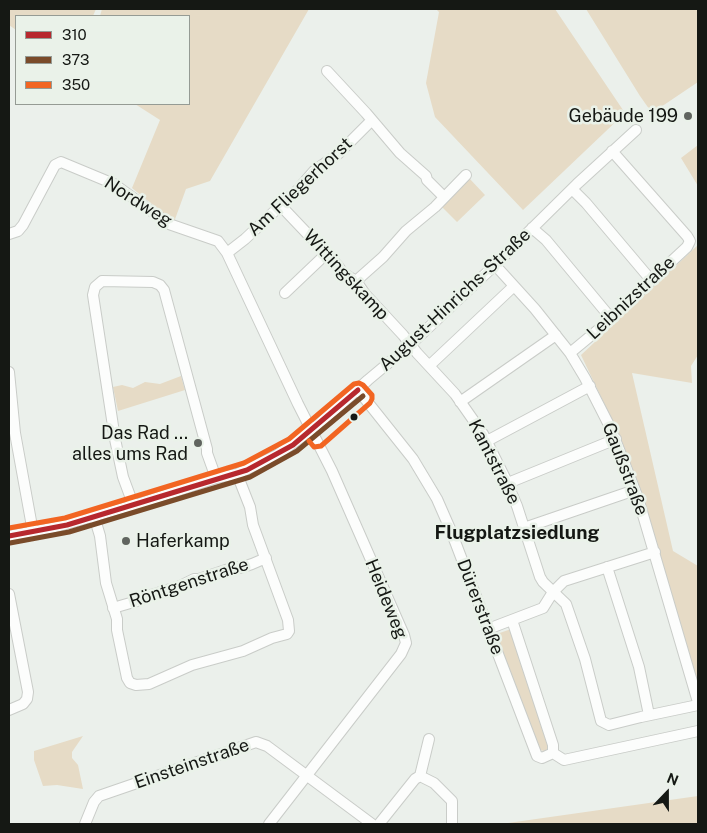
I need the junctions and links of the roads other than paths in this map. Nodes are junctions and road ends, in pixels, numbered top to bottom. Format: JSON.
{"nodes":[{"id":1,"x":327,"y":71,"type":"dead end"},
{"id":2,"x":372,"y":120,"type":"junction"},
{"id":3,"x":636,"y":130,"type":"dead end"},
{"id":4,"x":612,"y":150,"type":"junction"},
{"id":5,"x":466,"y":175,"type":"dead end"},
{"id":6,"x":572,"y":189,"type":"junction"},
{"id":7,"x":444,"y":197,"type":"junction"},
{"id":8,"x":281,"y":206,"type":"junction"},
{"id":9,"x":532,"y":228,"type":"junction"},
{"id":10,"x":9,"y":234,"type":"edge"},
{"id":11,"x":227,"y":253,"type":"junction"},
{"id":12,"x":326,"y":254,"type":"junction"},
{"id":13,"x":495,"y":265,"type":"junction"},
{"id":14,"x":651,"y":280,"type":"junction"},
{"id":15,"x":356,"y":281,"type":"junction"},
{"id":16,"x":514,"y":286,"type":"junction"},
{"id":17,"x":285,"y":293,"type":"dead end"},
{"id":18,"x":610,"y":317,"type":"junction"},
{"id":19,"x":556,"y":335,"type":"junction"},
{"id":20,"x":412,"y":344,"type":"junction"},
{"id":21,"x":570,"y":353,"type":"junction"},
{"id":22,"x":429,"y":366,"type":"junction"},
{"id":23,"x":9,"y":372,"type":"edge"},
{"id":24,"x":590,"y":386,"type":"junction"},
{"id":25,"x":358,"y":390,"type":"junction"},
{"id":26,"x":460,"y":402,"type":"junction"},
{"id":27,"x":11,"y":423,"type":"edge"},
{"id":28,"x":311,"y":430,"type":"junction"},
{"id":29,"x":616,"y":439,"type":"junction"},
{"id":30,"x":487,"y":441,"type":"junction"},
{"id":31,"x":236,"y":474,"type":"junction"},
{"id":32,"x":216,"y":478,"type":"junction"},
{"id":33,"x":508,"y":483,"type":"junction"},
{"id":34,"x":636,"y":490,"type":"junction"},
{"id":35,"x":133,"y":504,"type":"junction"},
{"id":36,"x":94,"y":516,"type":"junction"},
{"id":37,"x":524,"y":528,"type":"junction"},
{"id":38,"x":33,"y":532,"type":"junction"},
{"id":39,"x":9,"y":536,"type":"edge"},
{"id":40,"x":655,"y":552,"type":"junction"},
{"id":41,"x":266,"y":558,"type":"junction"},
{"id":42,"x":607,"y":567,"type":"junction"},
{"id":43,"x":553,"y":592,"type":"junction"},
{"id":44,"x":9,"y":594,"type":"edge"},
{"id":45,"x":113,"y":608,"type":"junction"},
{"id":46,"x":512,"y":620,"type":"junction"},
{"id":47,"x":12,"y":627,"type":"edge"},
{"id":48,"x":488,"y":629,"type":"junction"},
{"id":49,"x":698,"y":704,"type":"edge"},
{"id":50,"x":9,"y":710,"type":"edge"},
{"id":51,"x":648,"y":715,"type":"junction"},
{"id":52,"x":698,"y":731,"type":"edge"},
{"id":53,"x":429,"y":739,"type":"dead end"},
{"id":54,"x":554,"y":752,"type":"junction"},
{"id":55,"x":306,"y":776,"type":"junction"},
{"id":56,"x":420,"y":776,"type":"junction"},
{"id":57,"x":86,"y":824,"type":"edge"},
{"id":58,"x":269,"y":824,"type":"edge"},
{"id":59,"x":372,"y":824,"type":"edge"},
{"id":60,"x":379,"y":824,"type":"edge"},
{"id":61,"x":452,"y":824,"type":"edge"}],
"edges":[{"from":1,"to":2,"type":"street"},
{"from":2,"to":7,"type":"street"},
{"from":2,"to":8,"type":"street","name":"Am Fliegerhorst"},
{"from":3,"to":4,"type":"street","name":"August-Hinrichs-Straße"},
{"from":4,"to":6,"type":"street","name":"August-Hinrichs-Straße"},
{"from":4,"to":14,"type":"street","name":"Leibnizstraße"},
{"from":5,"to":7,"type":"street"},
{"from":6,"to":9,"type":"street","name":"August-Hinrichs-Straße"},
{"from":6,"to":14,"type":"street"},
{"from":7,"to":15,"type":"street"},
{"from":8,"to":11,"type":"street","name":"Am Fliegerhorst"},
{"from":8,"to":12,"type":"street","name":"Wittingskamp"},
{"from":9,"to":13,"type":"street","name":"August-Hinrichs-Straße"},
{"from":9,"to":18,"type":"street"},
{"from":10,"to":11,"type":"street","name":"Nordweg"},
{"from":11,"to":28,"type":"street","name":"Nordweg"},
{"from":12,"to":15,"type":"street","name":"Wittingskamp"},
{"from":12,"to":17,"type":"street"},
{"from":13,"to":16,"type":"street","name":"Gaußstraße"},
{"from":13,"to":20,"type":"street","name":"August-Hinrichs-Straße"},
{"from":14,"to":18,"type":"street","name":"Leibnizstraße"},
{"from":15,"to":20,"type":"street","name":"Wittingskamp"},
{"from":16,"to":19,"type":"street","name":"Gaußstraße"},
{"from":16,"to":22,"type":"street"},
{"from":18,"to":21,"type":"street","name":"Leibnizstraße"},
{"from":19,"to":21,"type":"street","name":"Gaußstraße"},
{"from":19,"to":26,"type":"street"},
{"from":20,"to":22,"type":"street","name":"Kantstraße"},
{"from":20,"to":25,"type":"street","name":"August-Hinrichs-Straße"},
{"from":21,"to":24,"type":"street","name":"Gaußstraße"},
{"from":22,"to":26,"type":"street","name":"Kantstraße"},
{"from":23,"to":27,"type":"street"},
{"from":24,"to":29,"type":"street","name":"Gaußstraße"},
{"from":24,"to":30,"type":"street"},
{"from":25,"to":28,"type":"street","name":"August-Hinrichs-Straße"},
{"from":25,"to":48,"type":"street","name":"Dürerstraße"},
{"from":26,"to":30,"type":"street","name":"Kantstraße"},
{"from":27,"to":38,"type":"street"},
{"from":28,"to":31,"type":"street","name":"August-Hinrichs-Straße"},
{"from":28,"to":55,"type":"street","name":"Heideweg"},
{"from":29,"to":33,"type":"street"},
{"from":29,"to":34,"type":"street","name":"Gaußstraße"},
{"from":30,"to":33,"type":"street","name":"Kantstraße"},
{"from":31,"to":32,"type":"street","name":"August-Hinrichs-Straße"},
{"from":31,"to":41,"type":"street"},
{"from":32,"to":35,"type":"street","name":"August-Hinrichs-Straße"},
{"from":32,"to":35,"type":"street"},
{"from":33,"to":37,"type":"street","name":"Kantstraße"},
{"from":34,"to":37,"type":"street"},
{"from":34,"to":40,"type":"street","name":"Gaußstraße"},
{"from":35,"to":36,"type":"street","name":"August-Hinrichs-Straße"},
{"from":36,"to":38,"type":"street","name":"August-Hinrichs-Straße"},
{"from":36,"to":45,"type":"street"},
{"from":37,"to":43,"type":"street","name":"Kantstraße"},
{"from":38,"to":39,"type":"street","name":"August-Hinrichs-Straße"},
{"from":40,"to":42,"type":"street"},
{"from":40,"to":49,"type":"street","name":"Gaußstraße"},
{"from":41,"to":45,"type":"street","name":"Röntgenstraße"},
{"from":41,"to":45,"type":"street"},
{"from":42,"to":43,"type":"street"},
{"from":42,"to":51,"type":"street"},
{"from":43,"to":46,"type":"street"},
{"from":43,"to":51,"type":"street","name":"Kantstraße"},
{"from":44,"to":47,"type":"street"},
{"from":46,"to":48,"type":"street"},
{"from":46,"to":54,"type":"street"},
{"from":47,"to":50,"type":"street"},
{"from":48,"to":54,"type":"street","name":"Dürerstraße"},
{"from":49,"to":51,"type":"street"},
{"from":52,"to":54,"type":"street"},
{"from":53,"to":56,"type":"street"},
{"from":55,"to":57,"type":"street","name":"Einsteinstraße"},
{"from":55,"to":58,"type":"street","name":"Heideweg"},
{"from":55,"to":59,"type":"street","name":"Einsteinstraße"},
{"from":56,"to":60,"type":"street"},
{"from":56,"to":61,"type":"street"}]}
